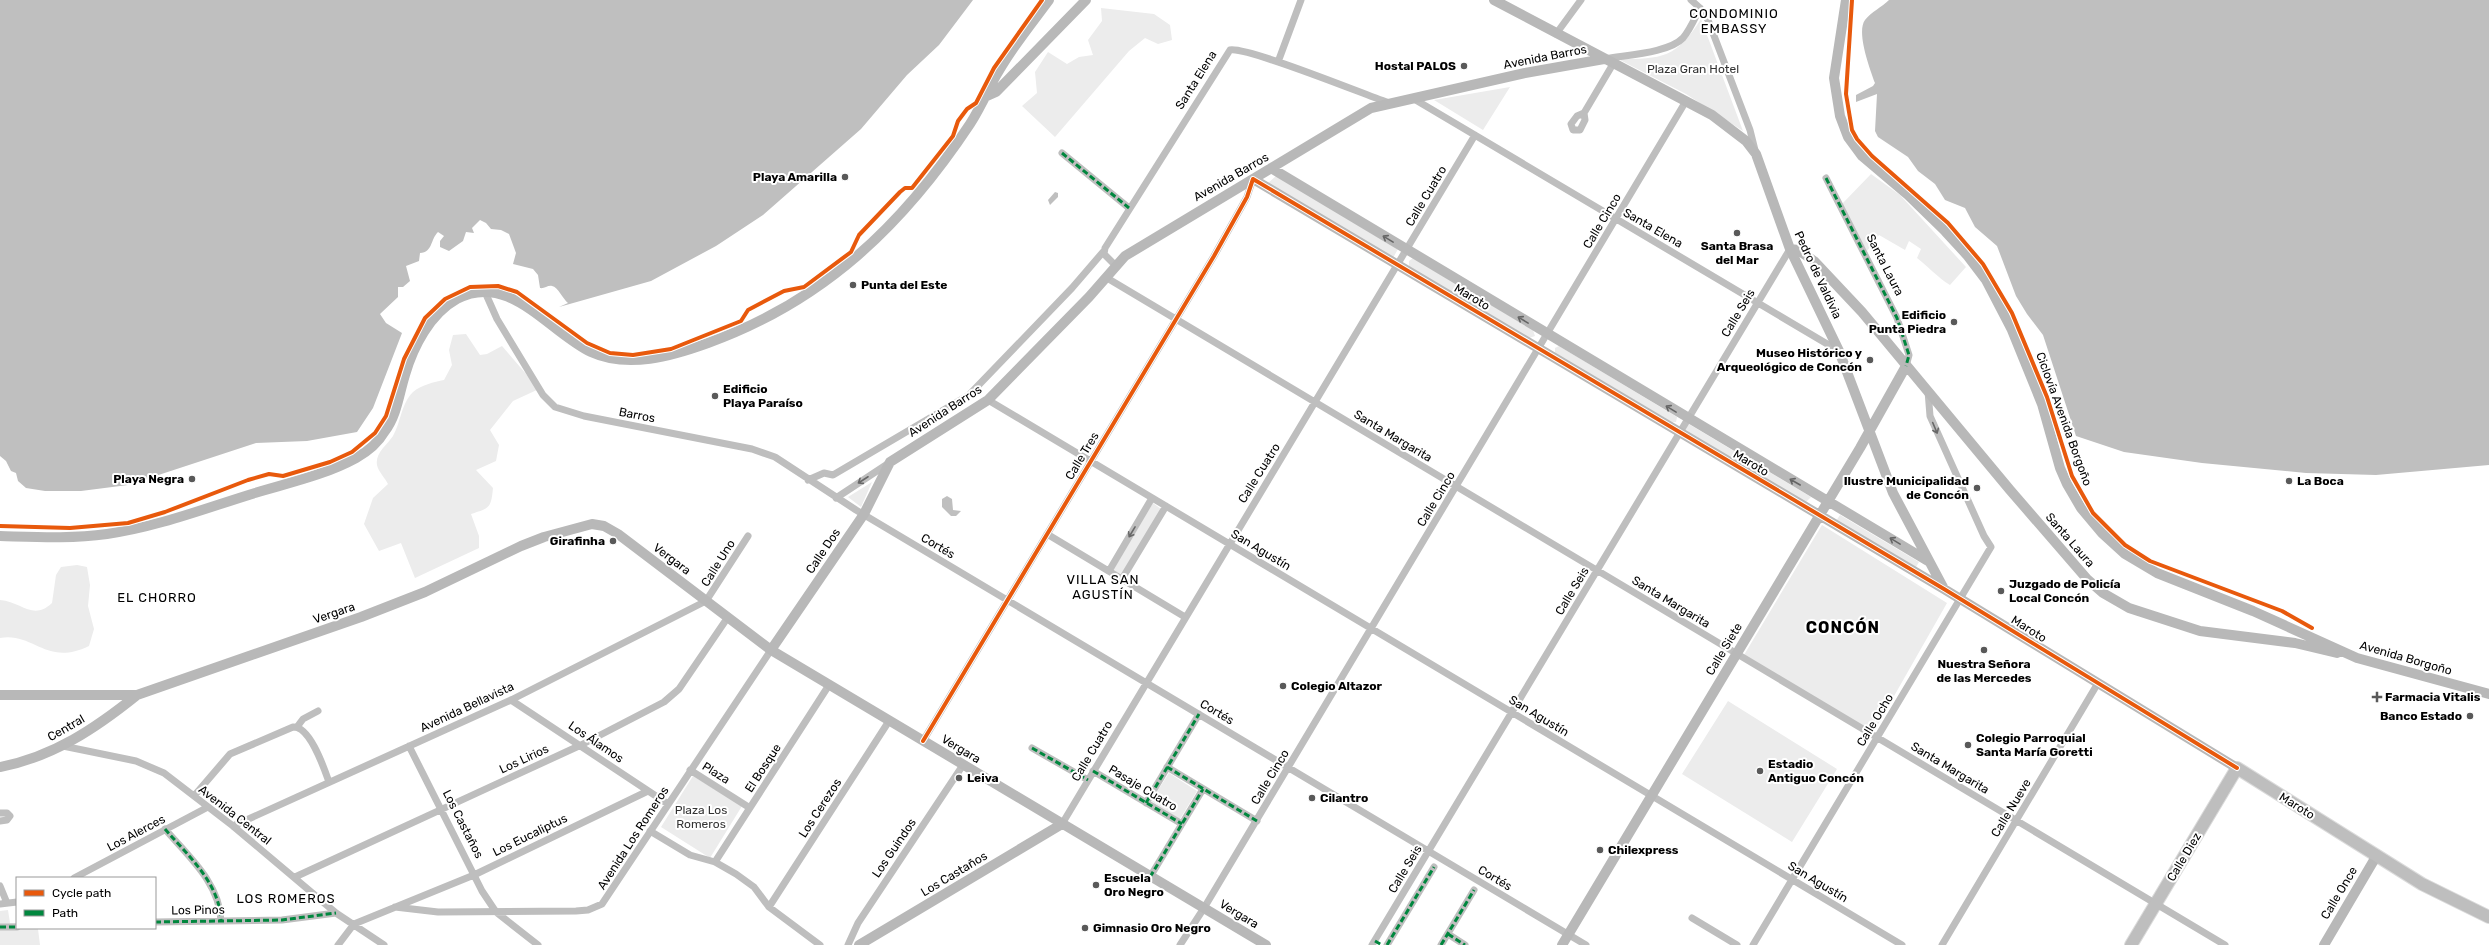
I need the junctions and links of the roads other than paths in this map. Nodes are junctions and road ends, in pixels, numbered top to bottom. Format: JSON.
{"nodes":[{"id":1,"x":1049,"y":0,"type":"edge"},
{"id":2,"x":1086,"y":0,"type":"edge"},
{"id":3,"x":1301,"y":0,"type":"edge"},
{"id":4,"x":1495,"y":0,"type":"edge"},
{"id":5,"x":1581,"y":0,"type":"edge"},
{"id":6,"x":1690,"y":0,"type":"edge"},
{"id":7,"x":1846,"y":0,"type":"edge"},
{"id":8,"x":1700,"y":8,"type":"junction"},
{"id":9,"x":1556,"y":34,"type":"junction"},
{"id":10,"x":1278,"y":62,"type":"junction"},
{"id":11,"x":1608,"y":62,"type":"junction"},
{"id":12,"x":987,"y":96,"type":"junction"},
{"id":13,"x":1414,"y":100,"type":"junction"},
{"id":14,"x":1686,"y":101,"type":"junction"},
{"id":15,"x":1390,"y":104,"type":"junction"},
{"id":16,"x":1584,"y":113,"type":"dead end"},
{"id":17,"x":1475,"y":135,"type":"junction"},
{"id":18,"x":1062,"y":153,"type":"dead end"},
{"id":19,"x":1756,"y":154,"type":"junction"},
{"id":20,"x":1271,"y":168,"type":"junction"},
{"id":21,"x":1826,"y":178,"type":"dead end"},
{"id":22,"x":1253,"y":179,"type":"junction"},
{"id":23,"x":1129,"y":208,"type":"junction"},
{"id":24,"x":1615,"y":219,"type":"junction"},
{"id":25,"x":1790,"y":249,"type":"junction"},
{"id":26,"x":1406,"y":250,"type":"junction"},
{"id":27,"x":1103,"y":252,"type":"junction"},
{"id":28,"x":1115,"y":265,"type":"junction"},
{"id":29,"x":1397,"y":265,"type":"junction"},
{"id":30,"x":1107,"y":278,"type":"junction"},
{"id":31,"x":485,"y":292,"type":"junction"},
{"id":32,"x":1758,"y":302,"type":"junction"},
{"id":33,"x":1176,"y":320,"type":"junction"},
{"id":34,"x":1547,"y":334,"type":"junction"},
{"id":35,"x":1538,"y":348,"type":"junction"},
{"id":36,"x":1839,"y":351,"type":"junction"},
{"id":37,"x":1906,"y":366,"type":"junction"},
{"id":38,"x":1928,"y":391,"type":"junction"},
{"id":39,"x":988,"y":400,"type":"junction"},
{"id":40,"x":1315,"y":403,"type":"junction"},
{"id":41,"x":1688,"y":419,"type":"junction"},
{"id":42,"x":1680,"y":432,"type":"junction"},
{"id":43,"x":1870,"y":432,"type":"junction"},
{"id":44,"x":1090,"y":461,"type":"junction"},
{"id":45,"x":890,"y":462,"type":"junction"},
{"id":46,"x":808,"y":480,"type":"junction"},
{"id":47,"x":1456,"y":486,"type":"junction"},
{"id":48,"x":836,"y":498,"type":"junction"},
{"id":49,"x":1152,"y":498,"type":"junction"},
{"id":50,"x":1828,"y":502,"type":"junction"},
{"id":51,"x":1166,"y":506,"type":"junction"},
{"id":52,"x":864,"y":514,"type":"junction"},
{"id":53,"x":1819,"y":515,"type":"junction"},
{"id":54,"x":1046,"y":534,"type":"junction"},
{"id":55,"x":0,"y":536,"type":"edge"},
{"id":56,"x":748,"y":536,"type":"dead end"},
{"id":57,"x":1229,"y":543,"type":"junction"},
{"id":58,"x":1928,"y":561,"type":"junction"},
{"id":59,"x":1109,"y":571,"type":"junction"},
{"id":60,"x":1597,"y":571,"type":"junction"},
{"id":61,"x":1122,"y":579,"type":"junction"},
{"id":62,"x":1944,"y":589,"type":"junction"},
{"id":63,"x":1960,"y":598,"type":"junction"},
{"id":64,"x":1007,"y":600,"type":"junction"},
{"id":65,"x":706,"y":601,"type":"junction"},
{"id":66,"x":728,"y":617,"type":"junction"},
{"id":67,"x":1185,"y":617,"type":"junction"},
{"id":68,"x":1371,"y":628,"type":"junction"},
{"id":69,"x":771,"y":650,"type":"junction"},
{"id":70,"x":1736,"y":654,"type":"junction"},
{"id":71,"x":2357,"y":658,"type":"junction"},
{"id":72,"x":1146,"y":682,"type":"junction"},
{"id":73,"x":2098,"y":683,"type":"junction"},
{"id":74,"x":829,"y":685,"type":"junction"},
{"id":75,"x":2489,"y":694,"type":"edge"},
{"id":76,"x":0,"y":695,"type":"edge"},
{"id":77,"x":137,"y":695,"type":"junction"},
{"id":78,"x":511,"y":700,"type":"junction"},
{"id":79,"x":318,"y":711,"type":"dead end"},
{"id":80,"x":1512,"y":712,"type":"junction"},
{"id":81,"x":1199,"y":714,"type":"junction"},
{"id":82,"x":890,"y":721,"type":"junction"},
{"id":83,"x":297,"y":727,"type":"junction"},
{"id":84,"x":1877,"y":738,"type":"junction"},
{"id":85,"x":923,"y":741,"type":"junction"},
{"id":86,"x":581,"y":745,"type":"junction"},
{"id":87,"x":62,"y":746,"type":"junction"},
{"id":88,"x":409,"y":746,"type":"junction"},
{"id":89,"x":1032,"y":748,"type":"dead end"},
{"id":90,"x":962,"y":764,"type":"junction"},
{"id":91,"x":0,"y":767,"type":"edge"},
{"id":92,"x":1167,"y":767,"type":"junction"},
{"id":93,"x":1288,"y":767,"type":"junction"},
{"id":94,"x":2236,"y":768,"type":"junction"},
{"id":95,"x":690,"y":770,"type":"junction"},
{"id":96,"x":1093,"y":771,"type":"junction"},
{"id":97,"x":1088,"y":780,"type":"junction"},
{"id":98,"x":329,"y":782,"type":"junction"},
{"id":99,"x":1203,"y":789,"type":"junction"},
{"id":100,"x":648,"y":791,"type":"junction"},
{"id":101,"x":194,"y":796,"type":"junction"},
{"id":102,"x":1651,"y":796,"type":"junction"},
{"id":103,"x":1146,"y":803,"type":"junction"},
{"id":104,"x":668,"y":804,"type":"junction"},
{"id":105,"x":208,"y":807,"type":"junction"},
{"id":106,"x":750,"y":808,"type":"junction"},
{"id":107,"x":442,"y":810,"type":"junction"},
{"id":108,"x":0,"y":813,"type":"edge"},
{"id":109,"x":0,"y":821,"type":"edge"},
{"id":110,"x":1257,"y":821,"type":"junction"},
{"id":111,"x":2016,"y":821,"type":"junction"},
{"id":112,"x":1062,"y":824,"type":"junction"},
{"id":113,"x":1182,"y":824,"type":"junction"},
{"id":114,"x":233,"y":826,"type":"junction"},
{"id":115,"x":165,"y":829,"type":"junction"},
{"id":116,"x":650,"y":831,"type":"junction"},
{"id":117,"x":1428,"y":851,"type":"junction"},
{"id":118,"x":2377,"y":855,"type":"junction"},
{"id":119,"x":715,"y":862,"type":"junction"},
{"id":120,"x":1434,"y":867,"type":"dead end"},
{"id":121,"x":474,"y":875,"type":"junction"},
{"id":122,"x":1150,"y":876,"type":"junction"},
{"id":123,"x":76,"y":877,"type":"edge"},
{"id":124,"x":295,"y":877,"type":"junction"},
{"id":125,"x":1792,"y":880,"type":"junction"},
{"id":126,"x":0,"y":886,"type":"edge"},
{"id":127,"x":1474,"y":890,"type":"dead end"},
{"id":128,"x":16,"y":902,"type":"edge"},
{"id":129,"x":3,"y":903,"type":"edge"},
{"id":130,"x":2156,"y":904,"type":"junction"},
{"id":131,"x":395,"y":907,"type":"junction"},
{"id":132,"x":769,"y":907,"type":"junction"},
{"id":133,"x":1204,"y":908,"type":"junction"},
{"id":134,"x":496,"y":912,"type":"junction"},
{"id":135,"x":336,"y":913,"type":"junction"},
{"id":136,"x":2489,"y":917,"type":"edge"},
{"id":137,"x":1692,"y":918,"type":"dead end"},
{"id":138,"x":221,"y":921,"type":"junction"},
{"id":139,"x":156,"y":922,"type":"edge"},
{"id":140,"x":354,"y":924,"type":"junction"},
{"id":141,"x":0,"y":927,"type":"edge"},
{"id":142,"x":16,"y":927,"type":"edge"},
{"id":143,"x":1448,"y":934,"type":"junction"},
{"id":144,"x":1568,"y":934,"type":"junction"},
{"id":145,"x":1373,"y":943,"type":"edge"},
{"id":146,"x":338,"y":945,"type":"edge"},
{"id":147,"x":384,"y":945,"type":"edge"},
{"id":148,"x":538,"y":945,"type":"edge"},
{"id":149,"x":820,"y":945,"type":"edge"},
{"id":150,"x":848,"y":945,"type":"edge"},
{"id":151,"x":859,"y":945,"type":"edge"},
{"id":152,"x":1180,"y":945,"type":"edge"},
{"id":153,"x":1266,"y":945,"type":"edge"},
{"id":154,"x":1382,"y":945,"type":"edge"},
{"id":155,"x":1387,"y":945,"type":"edge"},
{"id":156,"x":1441,"y":945,"type":"edge"},
{"id":157,"x":1465,"y":945,"type":"edge"},
{"id":158,"x":1562,"y":945,"type":"edge"},
{"id":159,"x":1586,"y":945,"type":"edge"},
{"id":160,"x":1737,"y":945,"type":"edge"},
{"id":161,"x":1753,"y":945,"type":"edge"},
{"id":162,"x":1902,"y":945,"type":"edge"},
{"id":163,"x":1942,"y":945,"type":"edge"},
{"id":164,"x":2131,"y":945,"type":"edge"},
{"id":165,"x":2225,"y":945,"type":"edge"},
{"id":166,"x":2324,"y":945,"type":"edge"}],
"edges":[{"from":1,"to":12,"type":"street"},
{"from":2,"to":12,"type":"street"},
{"from":3,"to":10,"type":"street"},
{"from":4,"to":9,"type":"street"},
{"from":5,"to":9,"type":"street"},
{"from":6,"to":8,"type":"street","name":"Pedro de Valdivia"},
{"from":7,"to":71,"type":"street","name":"Avenida Borgoño"},
{"from":8,"to":11,"type":"street","name":"Avenida Barros"},
{"from":8,"to":19,"type":"street","name":"Pedro de Valdivia"},
{"from":9,"to":11,"type":"street"},
{"from":10,"to":15,"type":"street","name":"Santa Elena"},
{"from":10,"to":23,"type":"street","name":"Santa Elena"},
{"from":11,"to":13,"type":"street","name":"Avenida Barros"},
{"from":11,"to":14,"type":"street"},
{"from":11,"to":16,"type":"street"},
{"from":12,"to":31,"type":"street"},
{"from":13,"to":15,"type":"street","name":"Avenida Barros"},
{"from":13,"to":17,"type":"street","name":"Santa Elena"},
{"from":14,"to":19,"type":"street"},
{"from":14,"to":24,"type":"street","name":"Calle Cinco"},
{"from":15,"to":20,"type":"street","name":"Avenida Barros"},
{"from":17,"to":24,"type":"street","name":"Santa Elena"},
{"from":17,"to":26,"type":"street","name":"Calle Cuatro"},
{"from":18,"to":23,"type":"street"},
{"from":19,"to":25,"type":"street","name":"Pedro de Valdivia"},
{"from":20,"to":22,"type":"street","name":"Avenida Barros"},
{"from":26,"to":20,"type":"street","name":"Maroto","one_way":true},
{"from":21,"to":37,"type":"street","name":"Santa Laura"},
{"from":22,"to":28,"type":"street","name":"Avenida Barros"},
{"from":22,"to":29,"type":"street","name":"Maroto"},
{"from":22,"to":33,"type":"street","name":"Calle Tres"},
{"from":23,"to":27,"type":"street","name":"Santa Elena"},
{"from":24,"to":32,"type":"street","name":"Santa Elena"},
{"from":24,"to":34,"type":"street","name":"Calle Cinco"},
{"from":25,"to":32,"type":"street","name":"Calle Seis"},
{"from":25,"to":36,"type":"street","name":"Pedro de Valdivia"},
{"from":25,"to":37,"type":"street","name":"Santa Laura"},
{"from":26,"to":29,"type":"street","name":"Calle Cuatro"},
{"from":34,"to":26,"type":"street","name":"Maroto","one_way":true},
{"from":27,"to":28,"type":"street"},
{"from":27,"to":46,"type":"street","name":"Avenida Barros"},
{"from":28,"to":30,"type":"street","name":"Avenida Barros"},
{"from":29,"to":35,"type":"street","name":"Maroto"},
{"from":29,"to":40,"type":"street","name":"Calle Cuatro"},
{"from":30,"to":33,"type":"street","name":"Santa Margarita"},
{"from":30,"to":39,"type":"street","name":"Avenida Barros"},
{"from":31,"to":46,"type":"street","name":"Barros"},
{"from":31,"to":55,"type":"street"},
{"from":32,"to":36,"type":"street","name":"Santa Elena"},
{"from":32,"to":41,"type":"street","name":"Calle Seis"},
{"from":33,"to":40,"type":"street","name":"Santa Margarita"},
{"from":33,"to":44,"type":"street","name":"Calle Tres"},
{"from":34,"to":35,"type":"street","name":"Calle Cinco"},
{"from":41,"to":34,"type":"street","name":"Maroto","one_way":true},
{"from":35,"to":42,"type":"street","name":"Maroto"},
{"from":35,"to":47,"type":"street","name":"Calle Cinco"},
{"from":36,"to":43,"type":"street","name":"Pedro de Valdivia"},
{"from":37,"to":38,"type":"street","name":"Santa Laura"},
{"from":37,"to":43,"type":"street","name":"Calle Siete"},
{"from":38,"to":63,"type":"street","name":"Calle Ocho","one_way":true},
{"from":38,"to":71,"type":"street","name":"Santa Laura"},
{"from":39,"to":44,"type":"street","name":"San Agustín"},
{"from":39,"to":45,"type":"street","name":"Avenida Barros"},
{"from":40,"to":47,"type":"street","name":"Santa Margarita"},
{"from":40,"to":57,"type":"street","name":"Calle Cuatro"},
{"from":41,"to":42,"type":"street","name":"Calle Seis"},
{"from":50,"to":41,"type":"street","name":"Maroto","one_way":true},
{"from":42,"to":53,"type":"street","name":"Maroto"},
{"from":42,"to":60,"type":"street","name":"Calle Seis"},
{"from":43,"to":50,"type":"street","name":"Calle Siete"},
{"from":43,"to":58,"type":"street","name":"Pedro de Valdivia"},
{"from":44,"to":49,"type":"street","name":"San Agustín"},
{"from":44,"to":54,"type":"street","name":"Calle Tres"},
{"from":45,"to":48,"type":"street","name":"Avenida Barros","one_way":true},
{"from":45,"to":52,"type":"street","name":"Calle Dos"},
{"from":46,"to":48,"type":"street","name":"Barros"},
{"from":47,"to":60,"type":"street","name":"Santa Margarita"},
{"from":47,"to":68,"type":"street","name":"Calle Cinco"},
{"from":48,"to":52,"type":"street","name":"Cortés"},
{"from":49,"to":51,"type":"street","name":"San Agustín"},
{"from":49,"to":59,"type":"street","one_way":true},
{"from":50,"to":53,"type":"street","name":"Calle Siete"},
{"from":58,"to":50,"type":"street","name":"Maroto","one_way":true},
{"from":51,"to":57,"type":"street","name":"San Agustín"},
{"from":51,"to":61,"type":"street"},
{"from":52,"to":64,"type":"street","name":"Cortés"},
{"from":52,"to":69,"type":"street","name":"Calle Dos"},
{"from":53,"to":62,"type":"street","name":"Maroto"},
{"from":53,"to":70,"type":"street","name":"Calle Siete"},
{"from":54,"to":59,"type":"street"},
{"from":54,"to":64,"type":"street","name":"Calle Tres"},
{"from":56,"to":65,"type":"street","name":"Calle Uno"},
{"from":57,"to":67,"type":"street","name":"Calle Cuatro"},
{"from":57,"to":68,"type":"street","name":"San Agustín"},
{"from":58,"to":62,"type":"street","name":"Maroto"},
{"from":59,"to":61,"type":"street"},
{"from":60,"to":70,"type":"street","name":"Santa Margarita"},
{"from":60,"to":80,"type":"street","name":"Calle Seis"},
{"from":61,"to":67,"type":"street"},
{"from":62,"to":63,"type":"street","name":"Maroto"},
{"from":63,"to":73,"type":"street","name":"Maroto"},
{"from":63,"to":84,"type":"street","name":"Calle Ocho"},
{"from":64,"to":72,"type":"street","name":"Cortés"},
{"from":64,"to":85,"type":"street","name":"Calle Tres"},
{"from":65,"to":66,"type":"street","name":"Vergara"},
{"from":65,"to":77,"type":"street","name":"Vergara"},
{"from":65,"to":78,"type":"street","name":"Avenida Bellavista"},
{"from":66,"to":69,"type":"street","name":"Vergara"},
{"from":66,"to":86,"type":"street","name":"Los Lirios"},
{"from":67,"to":72,"type":"street","name":"Calle Cuatro"},
{"from":68,"to":80,"type":"street","name":"San Agustín"},
{"from":68,"to":93,"type":"street","name":"Calle Cinco"},
{"from":69,"to":74,"type":"street","name":"Vergara"},
{"from":69,"to":95,"type":"street","name":"Avenida Los Romeros"},
{"from":70,"to":84,"type":"street","name":"Santa Margarita"},
{"from":70,"to":102,"type":"street","name":"Calle Siete"},
{"from":71,"to":75,"type":"street","name":"Avenida Borgoño"},
{"from":72,"to":81,"type":"street","name":"Cortés"},
{"from":72,"to":96,"type":"street","name":"Calle Cuatro"},
{"from":73,"to":94,"type":"street","name":"Maroto"},
{"from":73,"to":111,"type":"street","name":"Calle Nueve"},
{"from":74,"to":82,"type":"street","name":"Vergara"},
{"from":74,"to":106,"type":"street","name":"El Bosque"},
{"from":76,"to":77,"type":"street","name":"Vergara"},
{"from":77,"to":87,"type":"street","name":"Central"},
{"from":78,"to":86,"type":"street","name":"Los Álamos"},
{"from":78,"to":88,"type":"street","name":"Avenida Bellavista"},
{"from":79,"to":83,"type":"street"},
{"from":80,"to":102,"type":"street","name":"San Agustín"},
{"from":80,"to":117,"type":"street","name":"Calle Seis"},
{"from":81,"to":92,"type":"street"},
{"from":81,"to":93,"type":"street","name":"Cortés"},
{"from":82,"to":85,"type":"street","name":"Vergara"},
{"from":82,"to":132,"type":"street","name":"Los Cerezos"},
{"from":83,"to":98,"type":"street"},
{"from":83,"to":101,"type":"street"},
{"from":84,"to":111,"type":"street","name":"Santa Margarita"},
{"from":84,"to":125,"type":"street","name":"Calle Ocho"},
{"from":85,"to":90,"type":"street","name":"Vergara"},
{"from":86,"to":100,"type":"street","name":"Los Álamos"},
{"from":86,"to":107,"type":"street","name":"Los Lirios"},
{"from":87,"to":91,"type":"street","name":"Central"},
{"from":87,"to":101,"type":"street","name":"Avenida Central"},
{"from":88,"to":98,"type":"street","name":"Avenida Bellavista"},
{"from":88,"to":107,"type":"street","name":"Los Castaños"},
{"from":89,"to":97,"type":"street"},
{"from":90,"to":112,"type":"street","name":"Vergara"},
{"from":90,"to":150,"type":"street","name":"Los Guindos"},
{"from":92,"to":99,"type":"street"},
{"from":92,"to":103,"type":"street"},
{"from":93,"to":110,"type":"street","name":"Calle Cinco"},
{"from":93,"to":117,"type":"street","name":"Cortés"},
{"from":94,"to":118,"type":"main road","name":"Maroto"},
{"from":94,"to":130,"type":"main road","name":"Calle Diez"},
{"from":95,"to":104,"type":"street","name":"Avenida Los Romeros"},
{"from":95,"to":106,"type":"street","name":"Plaza"},
{"from":96,"to":97,"type":"street","name":"Calle Cuatro"},
{"from":96,"to":103,"type":"street","name":"Pasaje Cuatro"},
{"from":97,"to":112,"type":"street","name":"Calle Cuatro"},
{"from":98,"to":114,"type":"street","name":"Avenida Bellavista"},
{"from":99,"to":110,"type":"street"},
{"from":99,"to":113,"type":"street"},
{"from":100,"to":104,"type":"street","name":"Los Álamos"},
{"from":100,"to":121,"type":"street","name":"Los Eucaliptus"},
{"from":101,"to":105,"type":"street","name":"Avenida Central"},
{"from":102,"to":125,"type":"street","name":"San Agustín"},
{"from":102,"to":144,"type":"street","name":"Calle Siete"},
{"from":103,"to":113,"type":"street","name":"Pasaje Cuatro"},
{"from":104,"to":116,"type":"street","name":"Avenida Los Romeros"},
{"from":105,"to":114,"type":"street","name":"Avenida Central"},
{"from":105,"to":115,"type":"street","name":"Los Alerces"},
{"from":106,"to":119,"type":"street","name":"El Bosque"},
{"from":107,"to":121,"type":"street","name":"Los Castaños"},
{"from":107,"to":124,"type":"street","name":"Los Lirios"},
{"from":108,"to":109,"type":"street"},
{"from":110,"to":133,"type":"street","name":"Calle Cinco"},
{"from":111,"to":130,"type":"street","name":"Santa Margarita"},
{"from":111,"to":163,"type":"street","name":"Calle Nueve"},
{"from":112,"to":122,"type":"street","name":"Vergara"},
{"from":112,"to":151,"type":"street","name":"Los Castaños"},
{"from":113,"to":122,"type":"street"},
{"from":114,"to":124,"type":"street","name":"Avenida Central"},
{"from":115,"to":123,"type":"street","name":"Los Alerces"},
{"from":115,"to":138,"type":"street"},
{"from":116,"to":119,"type":"street"},
{"from":116,"to":134,"type":"street","name":"Avenida Los Romeros"},
{"from":117,"to":144,"type":"street","name":"Cortés"},
{"from":117,"to":145,"type":"street","name":"Calle Seis"},
{"from":118,"to":136,"type":"main road","name":"Maroto"},
{"from":118,"to":166,"type":"street","name":"Calle Once"},
{"from":119,"to":132,"type":"street"},
{"from":120,"to":155,"type":"street","name":"Calle Seis"},
{"from":121,"to":131,"type":"street","name":"Los Eucaliptus"},
{"from":121,"to":134,"type":"street","name":"Los Castaños"},
{"from":122,"to":133,"type":"street","name":"Vergara"},
{"from":124,"to":135,"type":"street","name":"Avenida Central"},
{"from":125,"to":161,"type":"street","name":"Calle Ocho"},
{"from":125,"to":162,"type":"street","name":"San Agustín"},
{"from":126,"to":129,"type":"street"},
{"from":127,"to":143,"type":"street"},
{"from":128,"to":129,"type":"street"},
{"from":130,"to":164,"type":"main road","name":"Calle Diez"},
{"from":130,"to":165,"type":"street","name":"Santa Margarita"},
{"from":131,"to":134,"type":"street","name":"Avenida Los Romeros"},
{"from":131,"to":140,"type":"street","name":"Los Eucaliptus"},
{"from":132,"to":149,"type":"street"},
{"from":133,"to":152,"type":"street","name":"Calle Cinco"},
{"from":133,"to":153,"type":"street","name":"Vergara"},
{"from":134,"to":148,"type":"street"},
{"from":135,"to":138,"type":"street","name":"Los Pinos"},
{"from":135,"to":140,"type":"street","name":"Avenida Central"},
{"from":137,"to":160,"type":"street"},
{"from":138,"to":139,"type":"street","name":"Los Pinos"},
{"from":140,"to":146,"type":"street"},
{"from":140,"to":147,"type":"street","name":"Avenida Central"},
{"from":141,"to":142,"type":"street"},
{"from":143,"to":156,"type":"street"},
{"from":143,"to":157,"type":"street"},
{"from":144,"to":158,"type":"street","name":"Calle Siete"},
{"from":144,"to":159,"type":"street","name":"Cortés"},
{"from":145,"to":154,"type":"street"}]}
